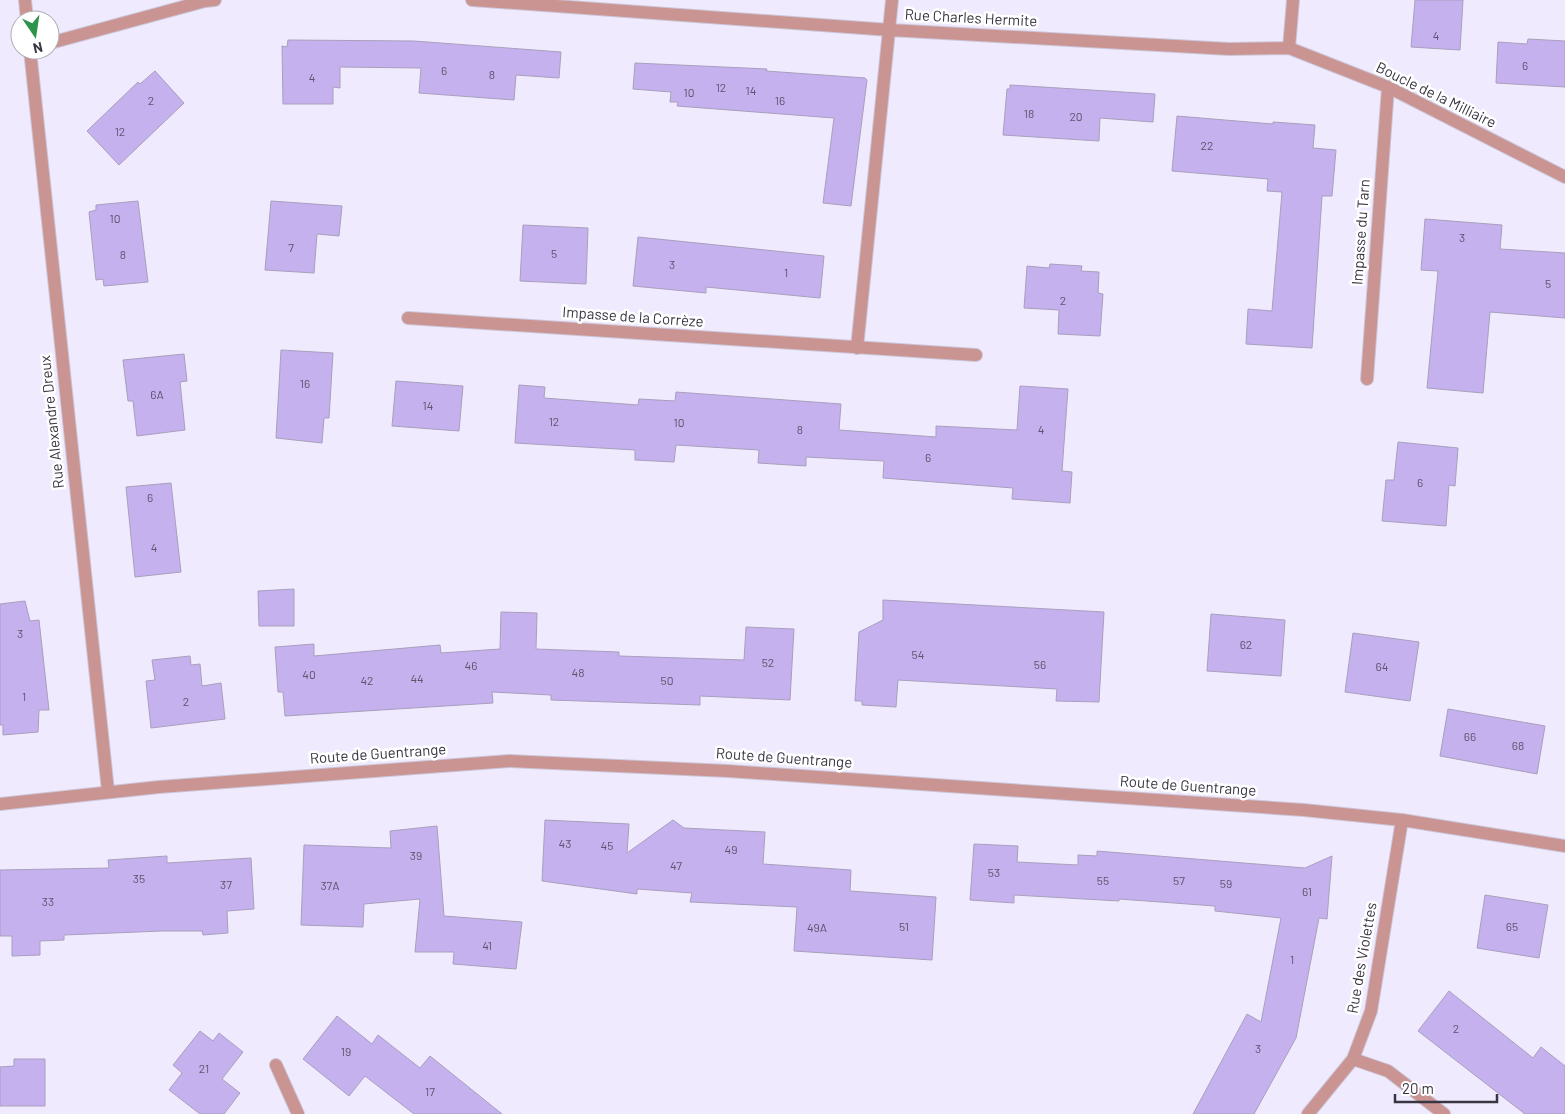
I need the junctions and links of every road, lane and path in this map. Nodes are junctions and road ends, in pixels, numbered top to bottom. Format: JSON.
{"nodes":[{"id":1,"x":215,"y":0,"type":"edge"},
{"id":2,"x":472,"y":0,"type":"edge"},
{"id":3,"x":892,"y":0,"type":"edge"},
{"id":4,"x":1293,"y":0,"type":"edge"},
{"id":5,"x":890,"y":30,"type":"junction"},
{"id":6,"x":60,"y":40,"type":"edge"},
{"id":7,"x":1289,"y":48,"type":"junction"},
{"id":8,"x":31,"y":60,"type":"edge"},
{"id":9,"x":1388,"y":87,"type":"junction"},
{"id":10,"x":1565,"y":177,"type":"edge"},
{"id":11,"x":408,"y":318,"type":"dead end"},
{"id":12,"x":857,"y":348,"type":"junction"},
{"id":13,"x":976,"y":356,"type":"dead end"},
{"id":14,"x":1367,"y":378,"type":"dead end"},
{"id":15,"x":108,"y":791,"type":"junction"},
{"id":16,"x":0,"y":804,"type":"edge"},
{"id":17,"x":1402,"y":820,"type":"junction"},
{"id":18,"x":1565,"y":846,"type":"edge"},
{"id":19,"x":1353,"y":1059,"type":"junction"},
{"id":20,"x":276,"y":1065,"type":"dead end"},
{"id":21,"x":298,"y":1114,"type":"edge"},
{"id":22,"x":1308,"y":1114,"type":"edge"},
{"id":23,"x":1444,"y":1114,"type":"edge"}],
"edges":[{"from":1,"to":6,"type":"street"},
{"from":2,"to":5,"type":"street","name":"Rue Charles Hermite"},
{"from":3,"to":5,"type":"street"},
{"from":4,"to":7,"type":"street"},
{"from":5,"to":7,"type":"street","name":"Rue Charles Hermite"},
{"from":5,"to":12,"type":"street"},
{"from":7,"to":9,"type":"street","name":"Boucle de la Milliaire"},
{"from":8,"to":15,"type":"street","name":"Rue Alexandre Dreux"},
{"from":9,"to":10,"type":"street","name":"Boucle de la Milliaire"},
{"from":9,"to":14,"type":"street","name":"Impasse du Tarn"},
{"from":11,"to":12,"type":"street","name":"Impasse de la Corrèze"},
{"from":12,"to":13,"type":"street","name":"Impasse de la Corrèze"},
{"from":15,"to":16,"type":"street","name":"Route de Guentrange"},
{"from":15,"to":17,"type":"street","name":"Route de Guentrange"},
{"from":17,"to":18,"type":"street","name":"Route de Guentrange"},
{"from":17,"to":19,"type":"street","name":"Rue des Violettes"},
{"from":19,"to":22,"type":"street","name":"Rue des Violettes"},
{"from":19,"to":23,"type":"street"},
{"from":20,"to":21,"type":"street"}]}
